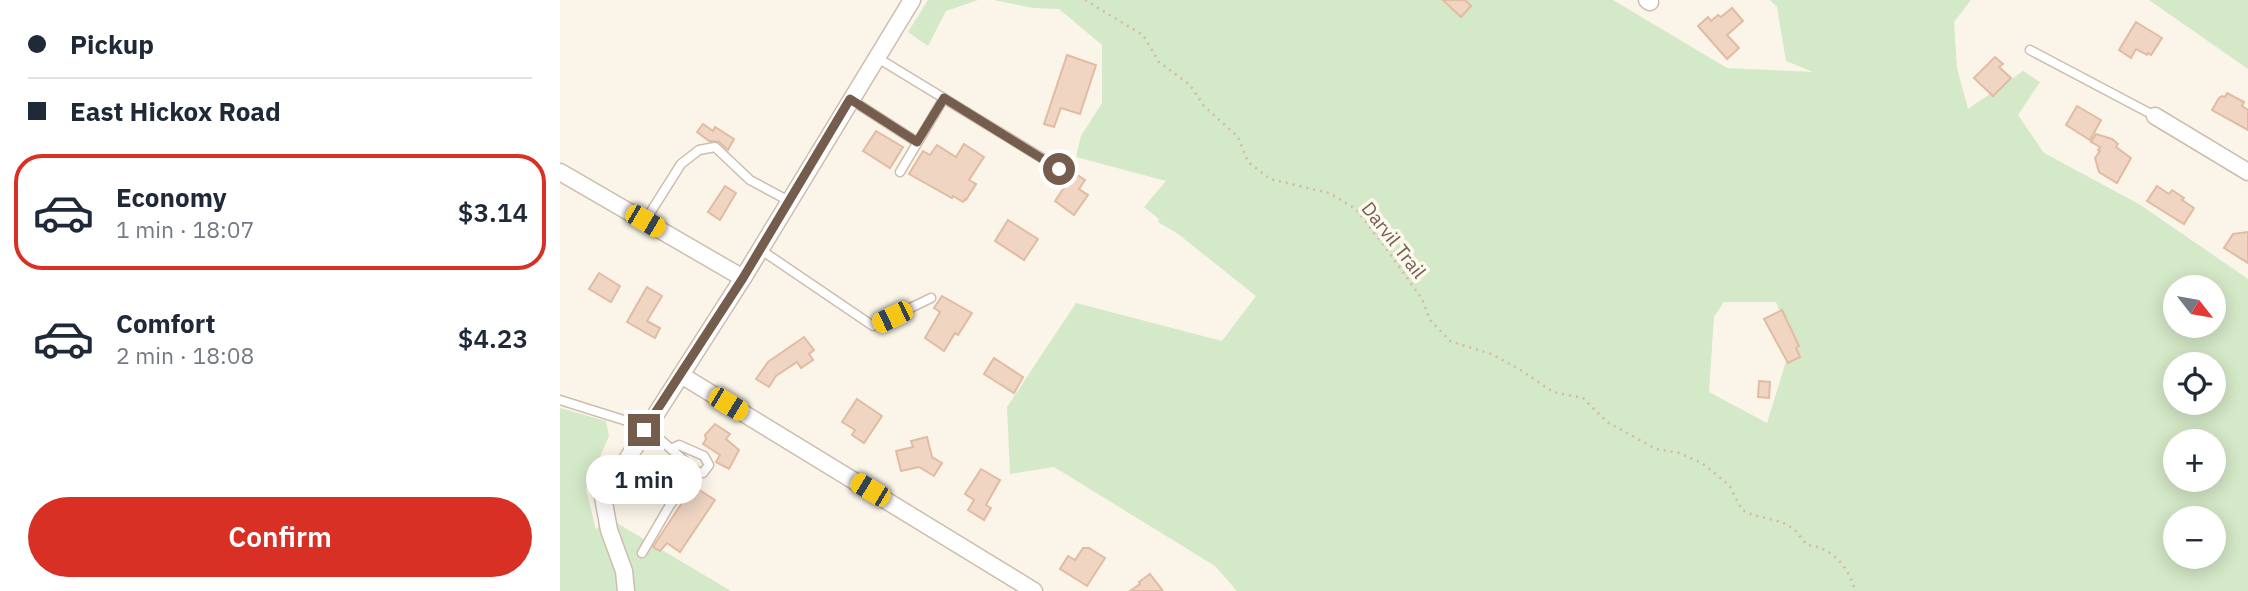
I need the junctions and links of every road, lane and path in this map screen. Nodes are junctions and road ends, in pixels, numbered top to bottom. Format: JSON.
{"nodes":[{"id":1,"x":912,"y":0,"type":"edge"},
{"id":2,"x":1085,"y":0,"type":"edge"},
{"id":3,"x":2029,"y":50,"type":"dead end"},
{"id":4,"x":876,"y":57,"type":"junction"},
{"id":5,"x":944,"y":98,"type":"junction"},
{"id":6,"x":850,"y":99,"type":"junction"},
{"id":7,"x":2155,"y":116,"type":"joint"},
{"id":8,"x":917,"y":142,"type":"junction"},
{"id":9,"x":1059,"y":169,"type":"dead end"},
{"id":10,"x":560,"y":172,"type":"edge"},
{"id":11,"x":900,"y":172,"type":"dead end"},
{"id":12,"x":2248,"y":172,"type":"edge"},
{"id":13,"x":789,"y":201,"type":"junction"},
{"id":14,"x":645,"y":221,"type":"junction"},
{"id":15,"x":761,"y":250,"type":"junction"},
{"id":16,"x":743,"y":278,"type":"junction"},
{"id":17,"x":931,"y":298,"type":"dead end"},
{"id":18,"x":681,"y":375,"type":"junction"},
{"id":19,"x":560,"y":400,"type":"edge"},
{"id":20,"x":646,"y":427,"type":"junction"},
{"id":21,"x":671,"y":449,"type":"junction"},
{"id":22,"x":696,"y":471,"type":"junction"},
{"id":23,"x":642,"y":553,"type":"dead end"},
{"id":24,"x":626,"y":591,"type":"edge"},
{"id":25,"x":1034,"y":591,"type":"edge"},
{"id":26,"x":1855,"y":591,"type":"edge"}],
"edges":[{"from":1,"to":4,"type":"street"},
{"from":2,"to":26,"type":"path","name":"Darvil Trail"},
{"from":3,"to":7,"type":"lane"},
{"from":4,"to":5,"type":"lane"},
{"from":4,"to":6,"type":"street"},
{"from":5,"to":8,"type":"lane"},
{"from":5,"to":9,"type":"lane"},
{"from":6,"to":8,"type":"lane"},
{"from":6,"to":13,"type":"street"},
{"from":7,"to":12,"type":"street"},
{"from":8,"to":11,"type":"lane"},
{"from":10,"to":14,"type":"street"},
{"from":13,"to":14,"type":"lane"},
{"from":13,"to":15,"type":"street"},
{"from":14,"to":16,"type":"street"},
{"from":15,"to":16,"type":"street"},
{"from":15,"to":17,"type":"lane"},
{"from":16,"to":18,"type":"street"},
{"from":18,"to":20,"type":"street"},
{"from":18,"to":25,"type":"street"},
{"from":19,"to":20,"type":"lane"},
{"from":20,"to":21,"type":"lane"},
{"from":20,"to":24,"type":"street"},
{"from":21,"to":22,"type":"lane"},
{"from":21,"to":22,"type":"lane"},
{"from":22,"to":23,"type":"lane"}]}
